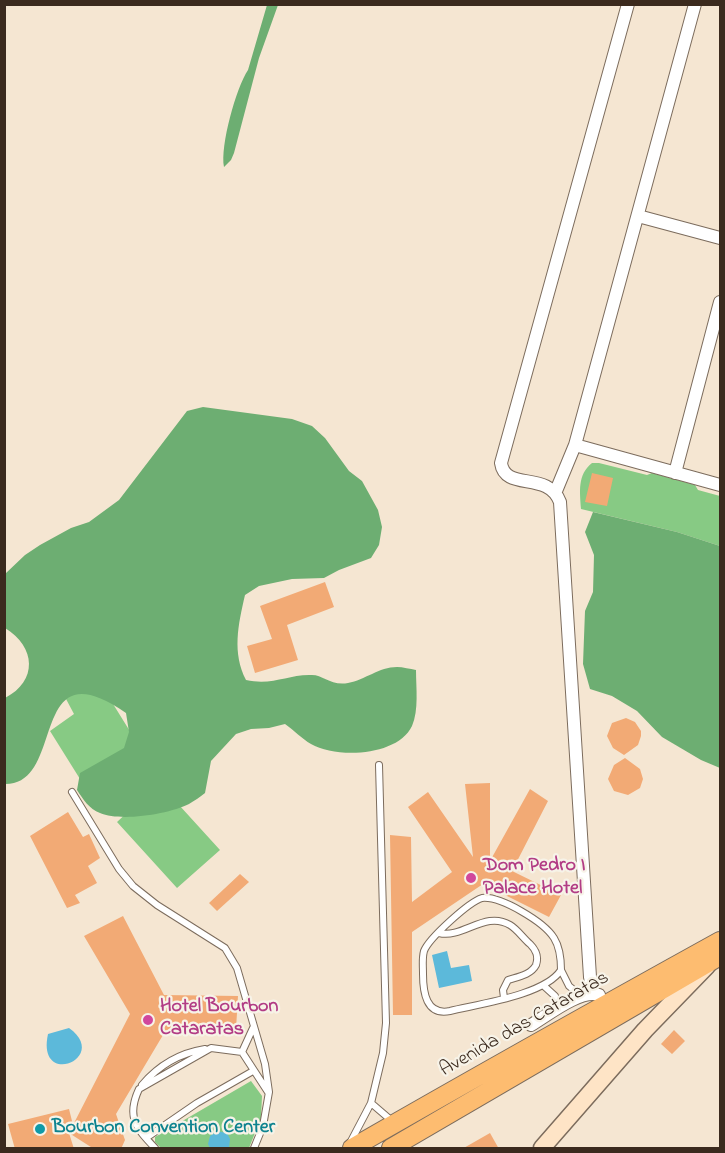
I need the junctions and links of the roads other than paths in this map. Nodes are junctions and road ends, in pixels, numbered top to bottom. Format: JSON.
{"nodes":[{"id":1,"x":628,"y":4,"type":"edge"},
{"id":2,"x":695,"y":4,"type":"edge"},
{"id":3,"x":638,"y":216,"type":"junction"},
{"id":4,"x":720,"y":238,"type":"edge"},
{"id":5,"x":720,"y":302,"type":"edge"},
{"id":6,"x":575,"y":445,"type":"junction"},
{"id":7,"x":675,"y":472,"type":"junction"},
{"id":8,"x":720,"y":485,"type":"edge"},
{"id":9,"x":556,"y":491,"type":"junction"},
{"id":10,"x":379,"y":765,"type":"dead end"},
{"id":11,"x":72,"y":792,"type":"dead end"},
{"id":12,"x":438,"y":933,"type":"junction"},
{"id":13,"x":720,"y":941,"type":"edge"},
{"id":14,"x":716,"y":959,"type":"edge"},
{"id":15,"x":561,"y":970,"type":"junction"},
{"id":16,"x":544,"y":986,"type":"junction"},
{"id":17,"x":593,"y":993,"type":"junction"},
{"id":18,"x":580,"y":996,"type":"junction"},
{"id":19,"x":504,"y":998,"type":"junction"},
{"id":20,"x":559,"y":1008,"type":"junction"},
{"id":21,"x":615,"y":1008,"type":"junction"},
{"id":22,"x":531,"y":1025,"type":"dead end"},
{"id":23,"x":565,"y":1026,"type":"junction"},
{"id":24,"x":254,"y":1027,"type":"junction"},
{"id":25,"x":645,"y":1030,"type":"junction"},
{"id":26,"x":242,"y":1052,"type":"junction"},
{"id":27,"x":253,"y":1071,"type":"junction"},
{"id":28,"x":269,"y":1092,"type":"junction"},
{"id":29,"x":371,"y":1103,"type":"junction"},
{"id":30,"x":394,"y":1124,"type":"junction"},
{"id":31,"x":146,"y":1138,"type":"junction"},
{"id":32,"x":155,"y":1149,"type":"edge"},
{"id":33,"x":254,"y":1149,"type":"edge"},
{"id":34,"x":347,"y":1149,"type":"edge"},
{"id":35,"x":352,"y":1149,"type":"edge"},
{"id":36,"x":391,"y":1149,"type":"edge"},
{"id":37,"x":542,"y":1149,"type":"edge"}],
"edges":[{"from":1,"to":9,"type":"street"},
{"from":2,"to":3,"type":"street"},
{"from":3,"to":4,"type":"street"},
{"from":3,"to":6,"type":"street"},
{"from":5,"to":7,"type":"street"},
{"from":6,"to":7,"type":"street"},
{"from":6,"to":9,"type":"street"},
{"from":7,"to":8,"type":"street"},
{"from":9,"to":17,"type":"street"},
{"from":10,"to":29,"type":"lane"},
{"from":11,"to":24,"type":"lane"},
{"from":12,"to":15,"type":"lane"},
{"from":12,"to":19,"type":"lane"},
{"from":12,"to":19,"type":"lane"},
{"from":13,"to":21,"type":"main road","name":"Avenida das Cataratas"},
{"from":14,"to":21,"type":"main road","name":"Avenida das Cataratas"},
{"from":14,"to":25,"type":"street"},
{"from":15,"to":16,"type":"lane"},
{"from":15,"to":18,"type":"lane"},
{"from":16,"to":19,"type":"lane"},
{"from":16,"to":20,"type":"lane"},
{"from":17,"to":18,"type":"street"},
{"from":17,"to":21,"type":"street"},
{"from":18,"to":20,"type":"street"},
{"from":20,"to":22,"type":"street"},
{"from":20,"to":23,"type":"street"},
{"from":21,"to":23,"type":"main road","name":"Avenida das Cataratas"},
{"from":21,"to":25,"type":"street"},
{"from":21,"to":36,"type":"main road","name":"Avenida das Cataratas"},
{"from":23,"to":30,"type":"main road","name":"Avenida das Cataratas"},
{"from":24,"to":26,"type":"lane"},
{"from":24,"to":28,"type":"lane"},
{"from":25,"to":37,"type":"street"},
{"from":26,"to":27,"type":"lane"},
{"from":26,"to":31,"type":"lane"},
{"from":27,"to":28,"type":"lane"},
{"from":27,"to":31,"type":"lane"},
{"from":28,"to":33,"type":"lane"},
{"from":29,"to":30,"type":"lane"},
{"from":29,"to":34,"type":"lane"},
{"from":30,"to":35,"type":"main road","name":"Avenida das Cataratas"},
{"from":31,"to":32,"type":"lane"}]}
